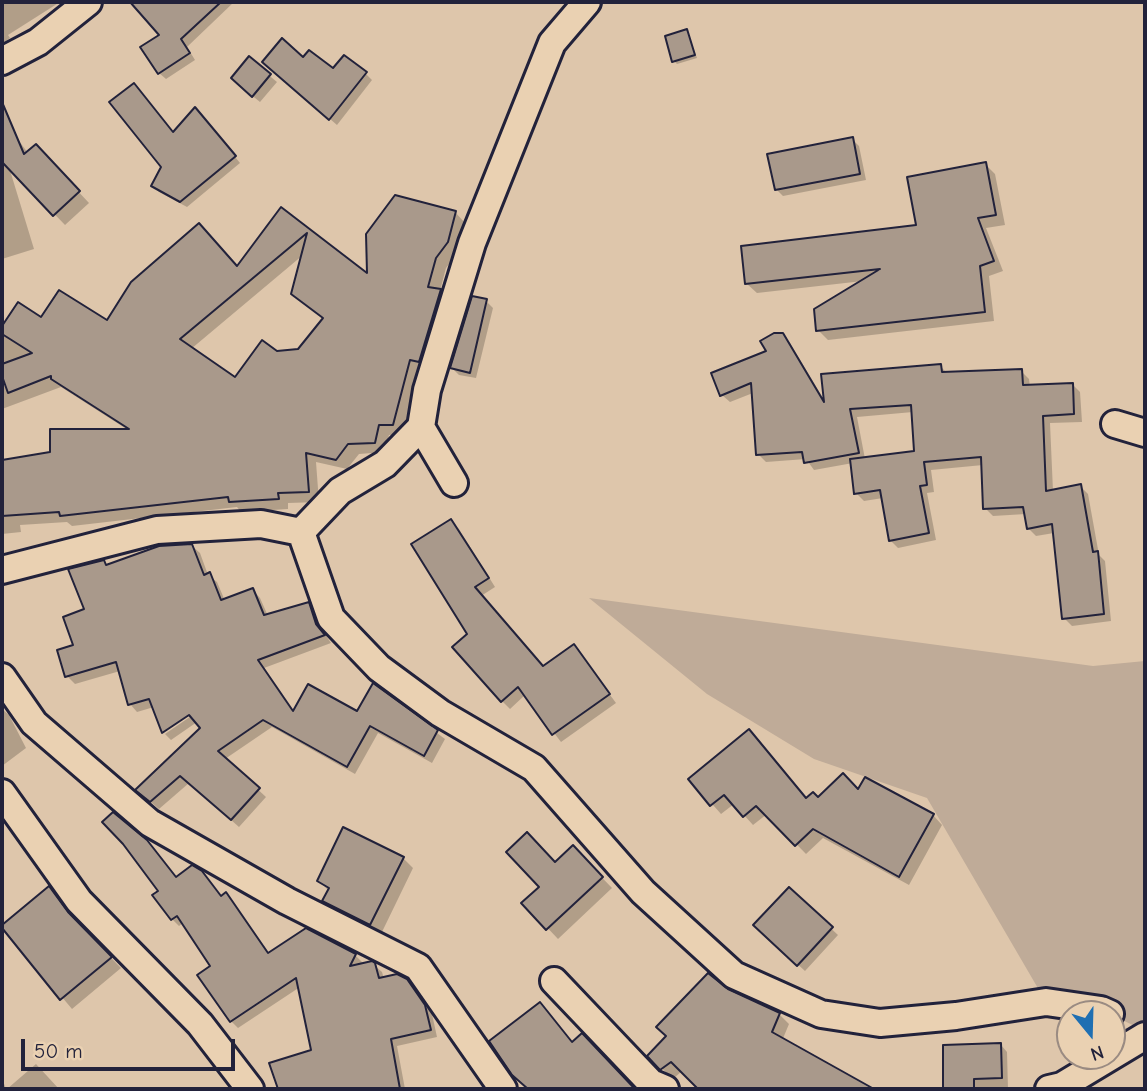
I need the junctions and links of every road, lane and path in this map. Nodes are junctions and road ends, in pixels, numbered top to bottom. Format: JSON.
{"nodes":[{"id":1,"x":88,"y":2,"type":"edge"},
{"id":2,"x":587,"y":2,"type":"edge"},
{"id":3,"x":2,"y":61,"type":"edge"},
{"id":4,"x":1115,"y":425,"type":"dead end"},
{"id":5,"x":421,"y":427,"type":"junction"},
{"id":6,"x":1145,"y":433,"type":"edge"},
{"id":7,"x":454,"y":483,"type":"dead end"},
{"id":8,"x":301,"y":532,"type":"junction"},
{"id":9,"x":2,"y":570,"type":"edge"},
{"id":10,"x":2,"y":677,"type":"edge"},
{"id":11,"x":2,"y":793,"type":"edge"},
{"id":12,"x":554,"y":981,"type":"dead end"},
{"id":13,"x":1056,"y":1003,"type":"edge"},
{"id":14,"x":1126,"y":1022,"type":"edge"},
{"id":15,"x":1145,"y":1031,"type":"edge"},
{"id":16,"x":1145,"y":1037,"type":"edge"},
{"id":17,"x":250,"y":1089,"type":"edge"},
{"id":18,"x":503,"y":1089,"type":"edge"},
{"id":19,"x":665,"y":1089,"type":"edge"},
{"id":20,"x":1049,"y":1089,"type":"edge"}],
"edges":[{"from":1,"to":3,"type":"street"},
{"from":2,"to":5,"type":"street"},
{"from":4,"to":6,"type":"street"},
{"from":5,"to":7,"type":"street"},
{"from":5,"to":8,"type":"street"},
{"from":8,"to":9,"type":"street"},
{"from":8,"to":13,"type":"street"},
{"from":10,"to":18,"type":"street"},
{"from":11,"to":17,"type":"street"},
{"from":12,"to":19,"type":"street"},
{"from":14,"to":15,"type":"street"},
{"from":16,"to":20,"type":"street"}]}
